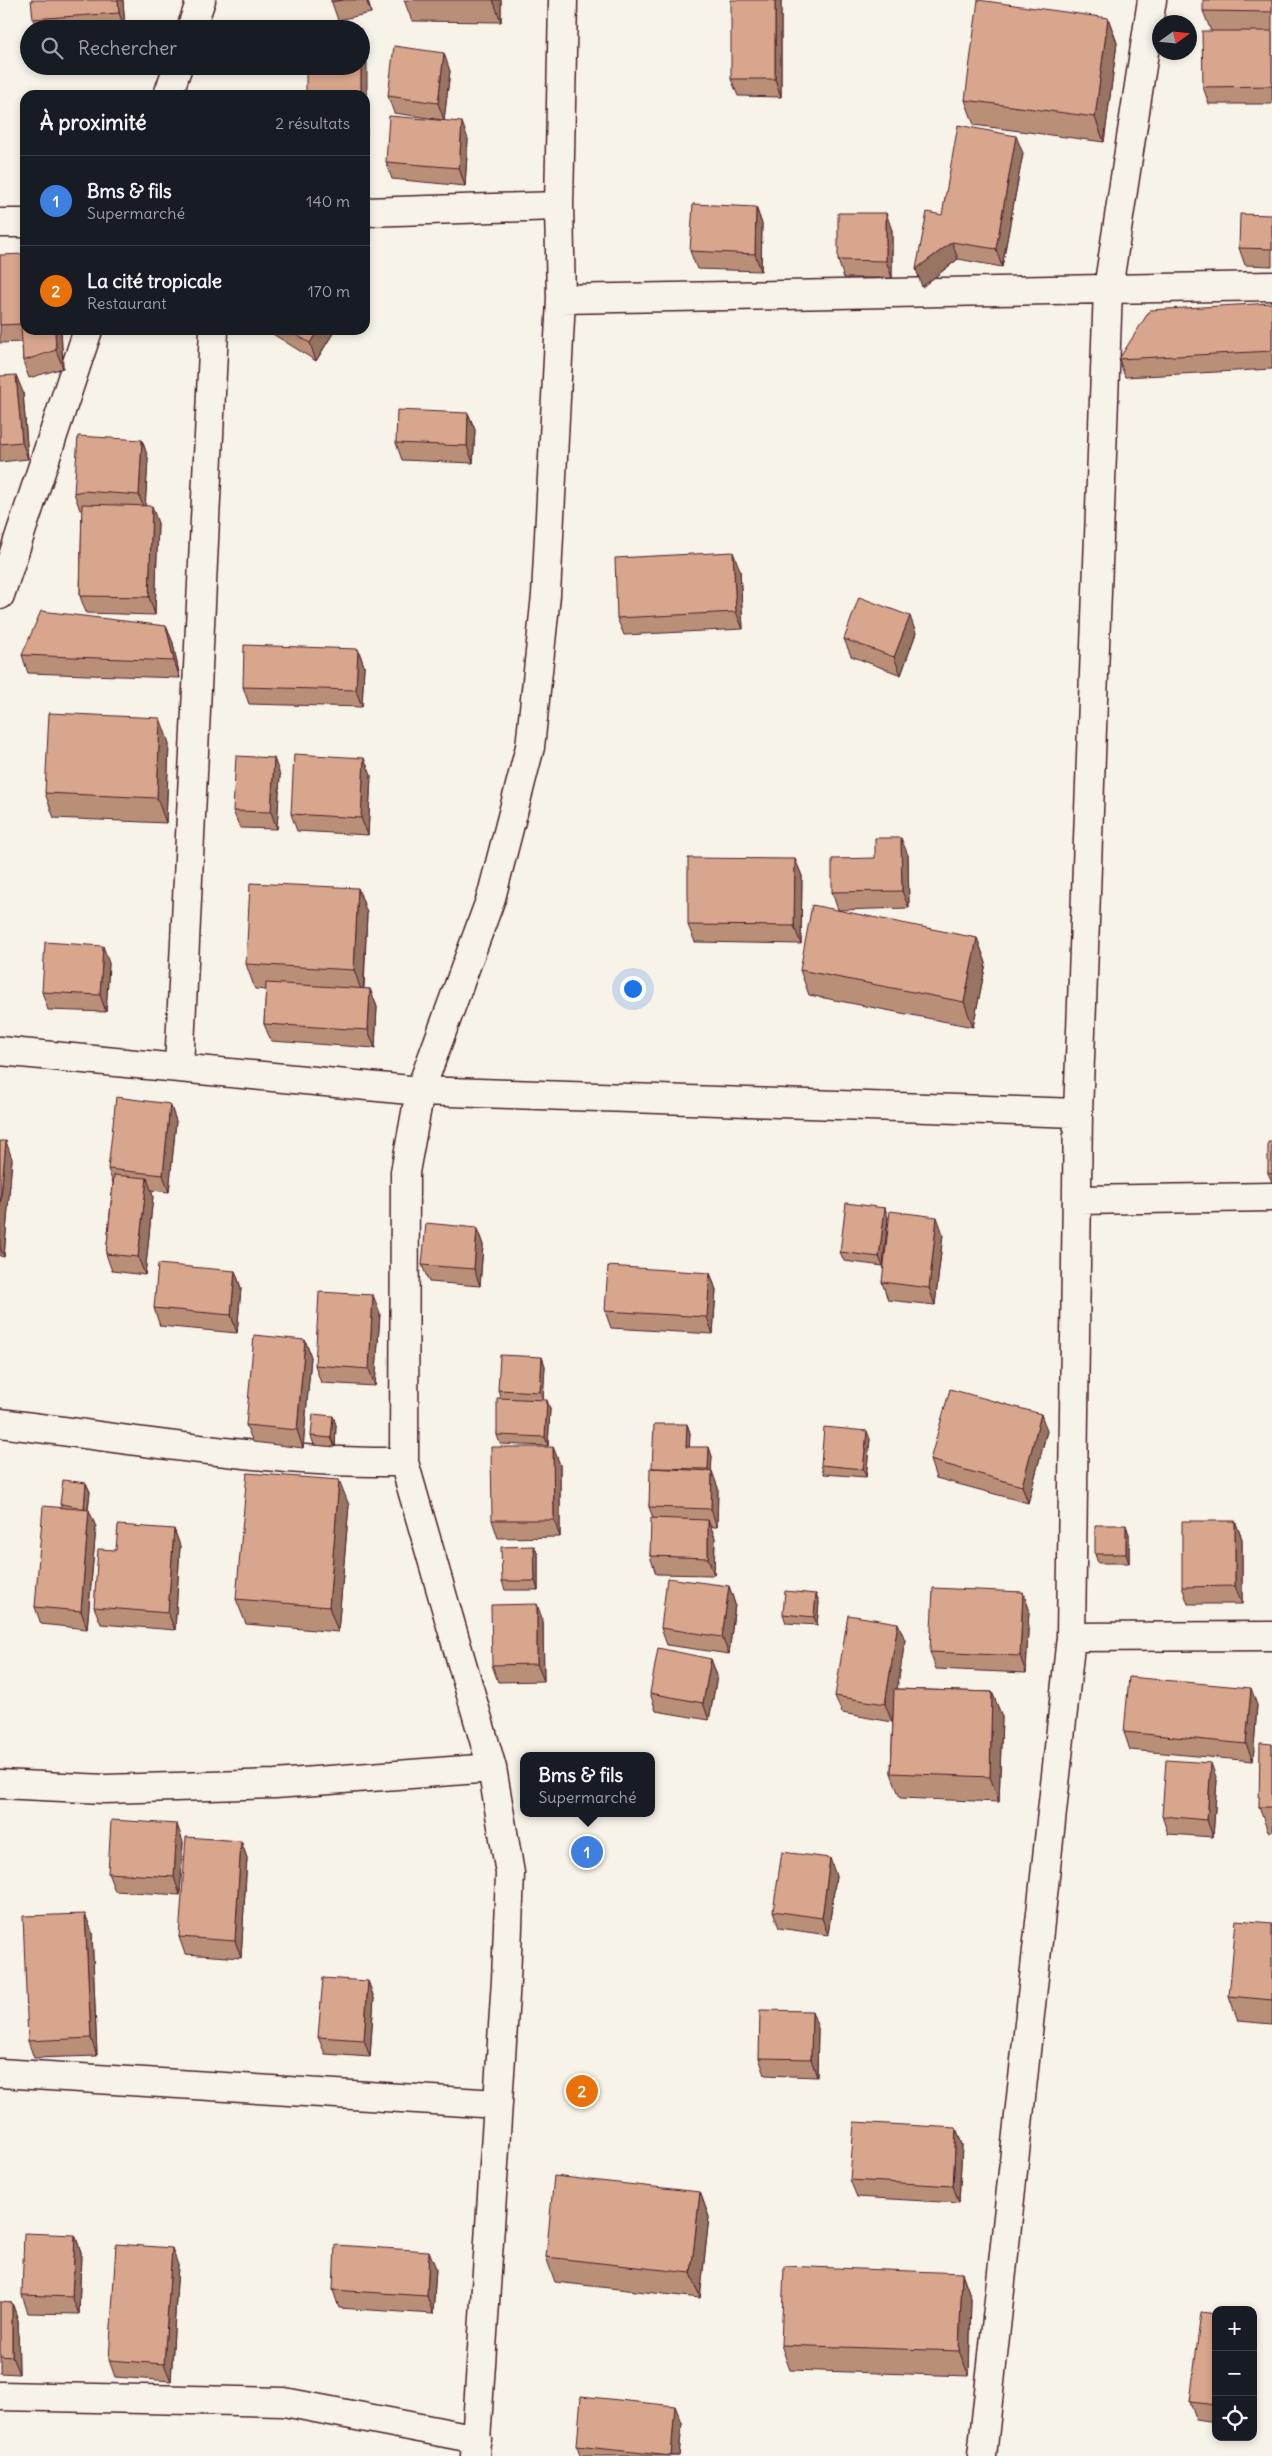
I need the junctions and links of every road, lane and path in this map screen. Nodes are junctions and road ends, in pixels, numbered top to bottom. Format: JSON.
{"nodes":[{"id":1,"x":201,"y":0,"type":"edge"},
{"id":2,"x":563,"y":0,"type":"edge"},
{"id":3,"x":1152,"y":0,"type":"edge"},
{"id":4,"x":194,"y":20,"type":"edge"},
{"id":5,"x":175,"y":75,"type":"edge"},
{"id":6,"x":170,"y":90,"type":"edge"},
{"id":7,"x":559,"y":206,"type":"junction"},
{"id":8,"x":370,"y":212,"type":"edge"},
{"id":9,"x":0,"y":223,"type":"edge"},
{"id":10,"x":20,"y":223,"type":"edge"},
{"id":11,"x":1272,"y":286,"type":"edge"},
{"id":12,"x":1108,"y":289,"type":"junction"},
{"id":13,"x":560,"y":299,"type":"junction"},
{"id":14,"x":86,"y":335,"type":"edge"},
{"id":15,"x":214,"y":335,"type":"edge"},
{"id":16,"x":0,"y":595,"type":"edge"},
{"id":17,"x":0,"y":1051,"type":"edge"},
{"id":18,"x":179,"y":1068,"type":"junction"},
{"id":19,"x":420,"y":1091,"type":"junction"},
{"id":20,"x":1078,"y":1113,"type":"junction"},
{"id":21,"x":1272,"y":1197,"type":"edge"},
{"id":22,"x":1078,"y":1200,"type":"junction"},
{"id":23,"x":0,"y":1423,"type":"edge"},
{"id":24,"x":404,"y":1462,"type":"junction"},
{"id":25,"x":1272,"y":1636,"type":"edge"},
{"id":26,"x":1071,"y":1637,"type":"junction"},
{"id":27,"x":492,"y":1768,"type":"junction"},
{"id":28,"x":0,"y":1784,"type":"edge"},
{"id":29,"x":0,"y":2073,"type":"edge"},
{"id":30,"x":497,"y":2104,"type":"junction"},
{"id":31,"x":0,"y":2396,"type":"edge"},
{"id":32,"x":476,"y":2448,"type":"edge"},
{"id":33,"x":982,"y":2456,"type":"edge"}],
"edges":[{"from":1,"to":4,"type":"street"},
{"from":2,"to":7,"type":"street"},
{"from":3,"to":12,"type":"street"},
{"from":5,"to":6,"type":"street"},
{"from":7,"to":8,"type":"street"},
{"from":7,"to":13,"type":"street"},
{"from":9,"to":10,"type":"street"},
{"from":11,"to":12,"type":"street"},
{"from":12,"to":13,"type":"street"},
{"from":12,"to":20,"type":"street"},
{"from":13,"to":19,"type":"street"},
{"from":14,"to":16,"type":"street"},
{"from":15,"to":18,"type":"street"},
{"from":17,"to":18,"type":"street"},
{"from":18,"to":19,"type":"street"},
{"from":19,"to":20,"type":"street"},
{"from":19,"to":24,"type":"street"},
{"from":20,"to":22,"type":"street"},
{"from":21,"to":22,"type":"street"},
{"from":22,"to":26,"type":"street"},
{"from":23,"to":24,"type":"street"},
{"from":24,"to":27,"type":"street"},
{"from":25,"to":26,"type":"street"},
{"from":26,"to":33,"type":"street"},
{"from":27,"to":28,"type":"street"},
{"from":27,"to":30,"type":"street"},
{"from":29,"to":30,"type":"street"},
{"from":30,"to":32,"type":"street"},
{"from":31,"to":32,"type":"street"}]}
